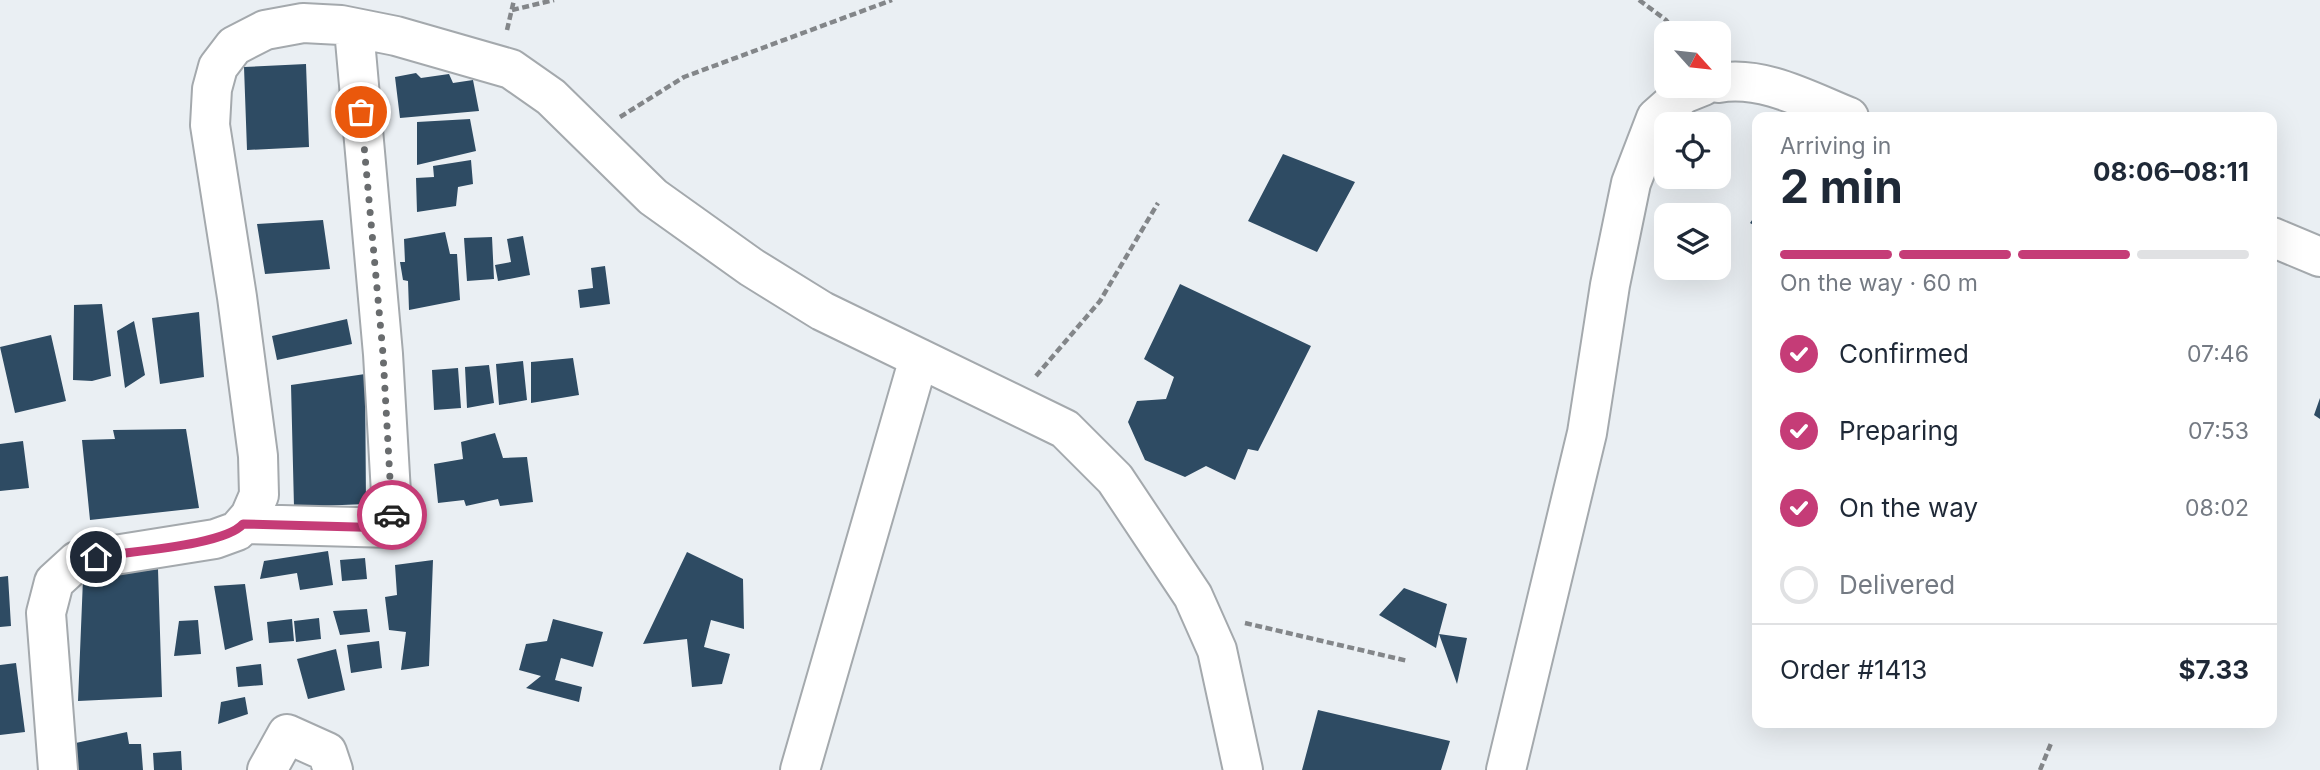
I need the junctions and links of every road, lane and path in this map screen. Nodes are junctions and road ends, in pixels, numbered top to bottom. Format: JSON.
{"nodes":[{"id":1,"x":554,"y":0,"type":"edge"},
{"id":2,"x":892,"y":0,"type":"edge"},
{"id":3,"x":1639,"y":0,"type":"edge"},
{"id":4,"x":512,"y":10,"type":"dead end"},
{"id":5,"x":1667,"y":21,"type":"edge"},
{"id":6,"x":354,"y":29,"type":"junction"},
{"id":7,"x":1731,"y":81,"type":"edge"},
{"id":8,"x":1678,"y":98,"type":"edge"},
{"id":9,"x":1836,"y":112,"type":"edge"},
{"id":10,"x":590,"y":135,"type":"junction"},
{"id":11,"x":1157,"y":203,"type":"dead end"},
{"id":12,"x":2277,"y":239,"type":"edge"},
{"id":13,"x":2320,"y":257,"type":"edge"},
{"id":14,"x":919,"y":359,"type":"junction"},
{"id":15,"x":1012,"y":404,"type":"junction"},
{"id":16,"x":243,"y":524,"type":"junction"},
{"id":17,"x":1201,"y":613,"type":"junction"},
{"id":18,"x":1408,"y":661,"type":"dead end"},
{"id":19,"x":2052,"y":741,"type":"dead end"},
{"id":20,"x":58,"y":770,"type":"edge"},
{"id":21,"x":267,"y":770,"type":"edge"},
{"id":22,"x":333,"y":770,"type":"edge"},
{"id":23,"x":800,"y":770,"type":"edge"},
{"id":24,"x":1243,"y":770,"type":"edge"},
{"id":25,"x":1506,"y":770,"type":"edge"},
{"id":26,"x":2040,"y":770,"type":"edge"}],
"edges":[{"from":1,"to":4,"type":"path"},
{"from":2,"to":10,"type":"path"},
{"from":3,"to":5,"type":"path"},
{"from":6,"to":10,"type":"street"},
{"from":6,"to":16,"type":"street"},
{"from":6,"to":16,"type":"street"},
{"from":7,"to":9,"type":"street"},
{"from":8,"to":25,"type":"street"},
{"from":10,"to":14,"type":"street"},
{"from":11,"to":15,"type":"path"},
{"from":12,"to":13,"type":"street"},
{"from":14,"to":15,"type":"street"},
{"from":14,"to":23,"type":"street"},
{"from":15,"to":17,"type":"street"},
{"from":16,"to":20,"type":"street"},
{"from":17,"to":18,"type":"path"},
{"from":17,"to":24,"type":"street"},
{"from":19,"to":26,"type":"path"},
{"from":21,"to":22,"type":"street"}]}
